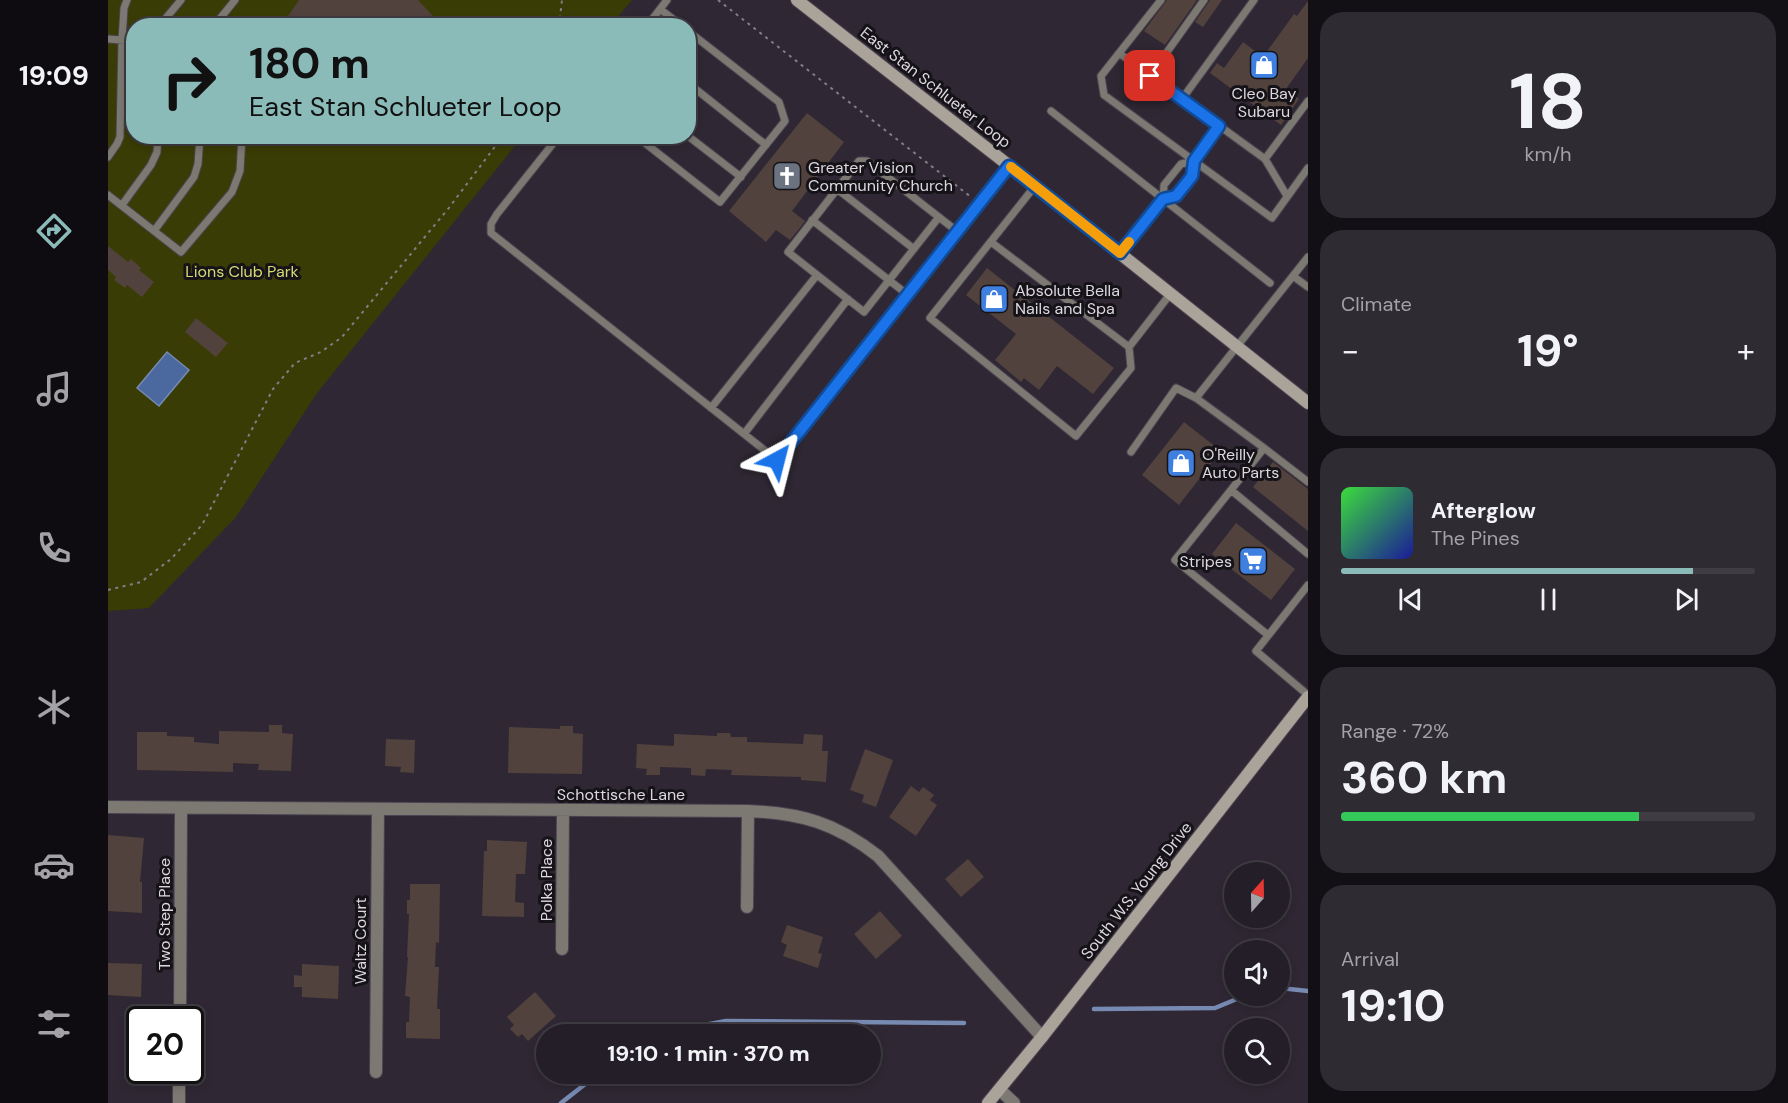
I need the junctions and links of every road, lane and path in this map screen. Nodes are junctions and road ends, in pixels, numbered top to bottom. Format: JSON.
{"nodes":[{"id":1,"x":127,"y":0,"type":"edge"},
{"id":2,"x":181,"y":0,"type":"edge"},
{"id":3,"x":235,"y":0,"type":"edge"},
{"id":4,"x":562,"y":0,"type":"edge"},
{"id":5,"x":667,"y":0,"type":"edge"},
{"id":6,"x":718,"y":0,"type":"edge"},
{"id":7,"x":797,"y":0,"type":"edge"},
{"id":8,"x":1161,"y":0,"type":"edge"},
{"id":9,"x":1204,"y":0,"type":"edge"},
{"id":10,"x":1253,"y":0,"type":"edge"},
{"id":11,"x":660,"y":9,"type":"junction"},
{"id":12,"x":166,"y":18,"type":"edge"},
{"id":13,"x":220,"y":18,"type":"edge"},
{"id":14,"x":560,"y":18,"type":"edge"},
{"id":15,"x":653,"y":18,"type":"edge"},
{"id":16,"x":672,"y":18,"type":"edge"},
{"id":17,"x":696,"y":37,"type":"edge"},
{"id":18,"x":108,"y":39,"type":"edge"},
{"id":19,"x":122,"y":40,"type":"junction"},
{"id":20,"x":126,"y":40,"type":"edge"},
{"id":21,"x":1119,"y":53,"type":"junction"},
{"id":22,"x":1150,"y":76,"type":"junction"},
{"id":23,"x":696,"y":89,"type":"edge"},
{"id":24,"x":1182,"y":99,"type":"junction"},
{"id":25,"x":1308,"y":101,"type":"edge"},
{"id":26,"x":1051,"y":111,"type":"dead end"},
{"id":27,"x":1219,"y":126,"type":"junction"},
{"id":28,"x":696,"y":142,"type":"edge"},
{"id":29,"x":158,"y":144,"type":"edge"},
{"id":30,"x":199,"y":144,"type":"edge"},
{"id":31,"x":242,"y":144,"type":"edge"},
{"id":32,"x":497,"y":144,"type":"edge"},
{"id":33,"x":553,"y":144,"type":"edge"},
{"id":34,"x":646,"y":144,"type":"edge"},
{"id":35,"x":766,"y":144,"type":"junction"},
{"id":36,"x":108,"y":157,"type":"edge"},
{"id":37,"x":1265,"y":159,"type":"junction"},
{"id":38,"x":1194,"y":161,"type":"junction"},
{"id":39,"x":1009,"y":166,"type":"junction"},
{"id":40,"x":1308,"y":168,"type":"edge"},
{"id":41,"x":741,"y":177,"type":"junction"},
{"id":42,"x":1035,"y":186,"type":"junction"},
{"id":43,"x":837,"y":189,"type":"junction"},
{"id":44,"x":108,"y":195,"type":"edge"},
{"id":45,"x":1287,"y":196,"type":"junction"},
{"id":46,"x":1163,"y":199,"type":"junction"},
{"id":47,"x":980,"y":203,"type":"junction"},
{"id":48,"x":122,"y":206,"type":"junction"},
{"id":49,"x":939,"y":217,"type":"junction"},
{"id":50,"x":812,"y":220,"type":"junction"},
{"id":51,"x":154,"y":231,"type":"junction"},
{"id":52,"x":958,"y":232,"type":"junction"},
{"id":53,"x":991,"y":242,"type":"junction"},
{"id":54,"x":914,"y":249,"type":"junction"},
{"id":55,"x":1120,"y":253,"type":"junction"},
{"id":56,"x":1308,"y":257,"type":"edge"},
{"id":57,"x":817,"y":275,"type":"junction"},
{"id":58,"x":1293,"y":276,"type":"junction"},
{"id":59,"x":889,"y":281,"type":"junction"},
{"id":60,"x":1270,"y":284,"type":"dead end"},
{"id":61,"x":1308,"y":287,"type":"edge"},
{"id":62,"x":1171,"y":293,"type":"junction"},
{"id":63,"x":908,"y":295,"type":"junction"},
{"id":64,"x":848,"y":299,"type":"junction"},
{"id":65,"x":1236,"y":346,"type":"junction"},
{"id":66,"x":1129,"y":347,"type":"junction"},
{"id":67,"x":1196,"y":398,"type":"junction"},
{"id":68,"x":1308,"y":403,"type":"edge"},
{"id":69,"x":711,"y":408,"type":"junction"},
{"id":70,"x":744,"y":434,"type":"junction"},
{"id":71,"x":1264,"y":448,"type":"junction"},
{"id":72,"x":1131,"y":452,"type":"dead end"},
{"id":73,"x":1308,"y":482,"type":"edge"},
{"id":74,"x":1231,"y":490,"type":"junction"},
{"id":75,"x":1308,"y":554,"type":"edge"},
{"id":76,"x":1308,"y":585,"type":"edge"},
{"id":77,"x":108,"y":590,"type":"edge"},
{"id":78,"x":1268,"y":635,"type":"junction"},
{"id":79,"x":1308,"y":696,"type":"edge"},
{"id":80,"x":108,"y":807,"type":"edge"},
{"id":81,"x":181,"y":808,"type":"junction"},
{"id":82,"x":378,"y":809,"type":"junction"},
{"id":83,"x":563,"y":810,"type":"junction"},
{"id":84,"x":748,"y":812,"type":"junction"},
{"id":85,"x":747,"y":907,"type":"dead end"},
{"id":86,"x":562,"y":949,"type":"dead end"},
{"id":87,"x":180,"y":1006,"type":"edge"},
{"id":88,"x":1042,"y":1037,"type":"junction"},
{"id":89,"x":376,"y":1072,"type":"dead end"},
{"id":90,"x":179,"y":1084,"type":"edge"},
{"id":91,"x":1000,"y":1090,"type":"junction"},
{"id":92,"x":179,"y":1103,"type":"edge"},
{"id":93,"x":988,"y":1103,"type":"edge"},
{"id":94,"x":1014,"y":1103,"type":"edge"}],
"edges":[{"from":1,"to":19,"type":"lane"},
{"from":2,"to":12,"type":"lane"},
{"from":3,"to":13,"type":"lane"},
{"from":4,"to":14,"type":"path"},
{"from":5,"to":11,"type":"lane"},
{"from":6,"to":47,"type":"path"},
{"from":7,"to":39,"type":"main road","name":"East Stan Schlueter Loop"},
{"from":8,"to":21,"type":"lane"},
{"from":9,"to":22,"type":"lane"},
{"from":10,"to":24,"type":"lane"},
{"from":11,"to":15,"type":"lane"},
{"from":11,"to":16,"type":"lane"},
{"from":17,"to":35,"type":"lane"},
{"from":18,"to":19,"type":"lane"},
{"from":19,"to":20,"type":"lane"},
{"from":19,"to":36,"type":"lane"},
{"from":21,"to":22,"type":"lane"},
{"from":21,"to":38,"type":"lane"},
{"from":22,"to":24,"type":"lane"},
{"from":23,"to":35,"type":"lane"},
{"from":24,"to":27,"type":"lane"},
{"from":25,"to":37,"type":"lane"},
{"from":26,"to":46,"type":"lane"},
{"from":27,"to":37,"type":"lane"},
{"from":27,"to":38,"type":"lane"},
{"from":28,"to":41,"type":"lane"},
{"from":29,"to":48,"type":"lane"},
{"from":30,"to":51,"type":"lane"},
{"from":31,"to":51,"type":"lane"},
{"from":32,"to":77,"type":"path"},
{"from":33,"to":69,"type":"lane"},
{"from":34,"to":41,"type":"lane"},
{"from":35,"to":41,"type":"lane"},
{"from":37,"to":45,"type":"lane"},
{"from":38,"to":45,"type":"lane"},
{"from":38,"to":46,"type":"lane"},
{"from":38,"to":46,"type":"lane"},
{"from":39,"to":42,"type":"main road","name":"East Stan Schlueter Loop"},
{"from":39,"to":47,"type":"lane"},
{"from":40,"to":45,"type":"lane"},
{"from":42,"to":53,"type":"lane"},
{"from":42,"to":55,"type":"main road","name":"East Stan Schlueter Loop"},
{"from":43,"to":49,"type":"lane"},
{"from":43,"to":50,"type":"lane"},
{"from":43,"to":54,"type":"lane"},
{"from":44,"to":48,"type":"lane"},
{"from":46,"to":55,"type":"lane"},
{"from":46,"to":60,"type":"lane"},
{"from":47,"to":52,"type":"lane"},
{"from":48,"to":51,"type":"lane"},
{"from":49,"to":52,"type":"lane"},
{"from":49,"to":54,"type":"lane"},
{"from":50,"to":57,"type":"lane"},
{"from":50,"to":59,"type":"lane"},
{"from":52,"to":63,"type":"lane"},
{"from":53,"to":66,"type":"lane"},
{"from":53,"to":66,"type":"lane"},
{"from":54,"to":59,"type":"lane"},
{"from":55,"to":62,"type":"main road","name":"East Stan Schlueter Loop"},
{"from":56,"to":58,"type":"lane"},
{"from":57,"to":64,"type":"lane"},
{"from":57,"to":69,"type":"lane"},
{"from":58,"to":61,"type":"lane"},
{"from":58,"to":65,"type":"lane"},
{"from":59,"to":63,"type":"lane"},
{"from":59,"to":64,"type":"lane"},
{"from":62,"to":65,"type":"main road","name":"East Stan Schlueter Loop"},
{"from":62,"to":66,"type":"lane"},
{"from":63,"to":70,"type":"lane"},
{"from":64,"to":70,"type":"lane"},
{"from":65,"to":67,"type":"lane"},
{"from":65,"to":68,"type":"main road","name":"East Stan Schlueter Loop"},
{"from":67,"to":71,"type":"lane"},
{"from":67,"to":72,"type":"lane"},
{"from":69,"to":70,"type":"lane"},
{"from":71,"to":73,"type":"lane"},
{"from":71,"to":74,"type":"lane"},
{"from":74,"to":75,"type":"lane"},
{"from":74,"to":78,"type":"lane"},
{"from":76,"to":78,"type":"lane"},
{"from":78,"to":79,"type":"lane"},
{"from":79,"to":88,"type":"main road","name":"South W.S. Young Drive"},
{"from":80,"to":81,"type":"street","name":"Schottische Lane"},
{"from":81,"to":82,"type":"street","name":"Schottische Lane"},
{"from":81,"to":87,"type":"street","name":"Two Step Place"},
{"from":82,"to":83,"type":"street","name":"Schottische Lane"},
{"from":82,"to":89,"type":"street","name":"Waltz Court"},
{"from":83,"to":84,"type":"street","name":"Schottische Lane"},
{"from":83,"to":86,"type":"street","name":"Polka Place"},
{"from":84,"to":85,"type":"street"},
{"from":84,"to":88,"type":"street","name":"Schottische Lane"},
{"from":88,"to":91,"type":"main road","name":"South W.S. Young Drive"},
{"from":90,"to":92,"type":"street"},
{"from":91,"to":93,"type":"main road","name":"South W.S. Young Drive"},
{"from":91,"to":94,"type":"street"}]}
